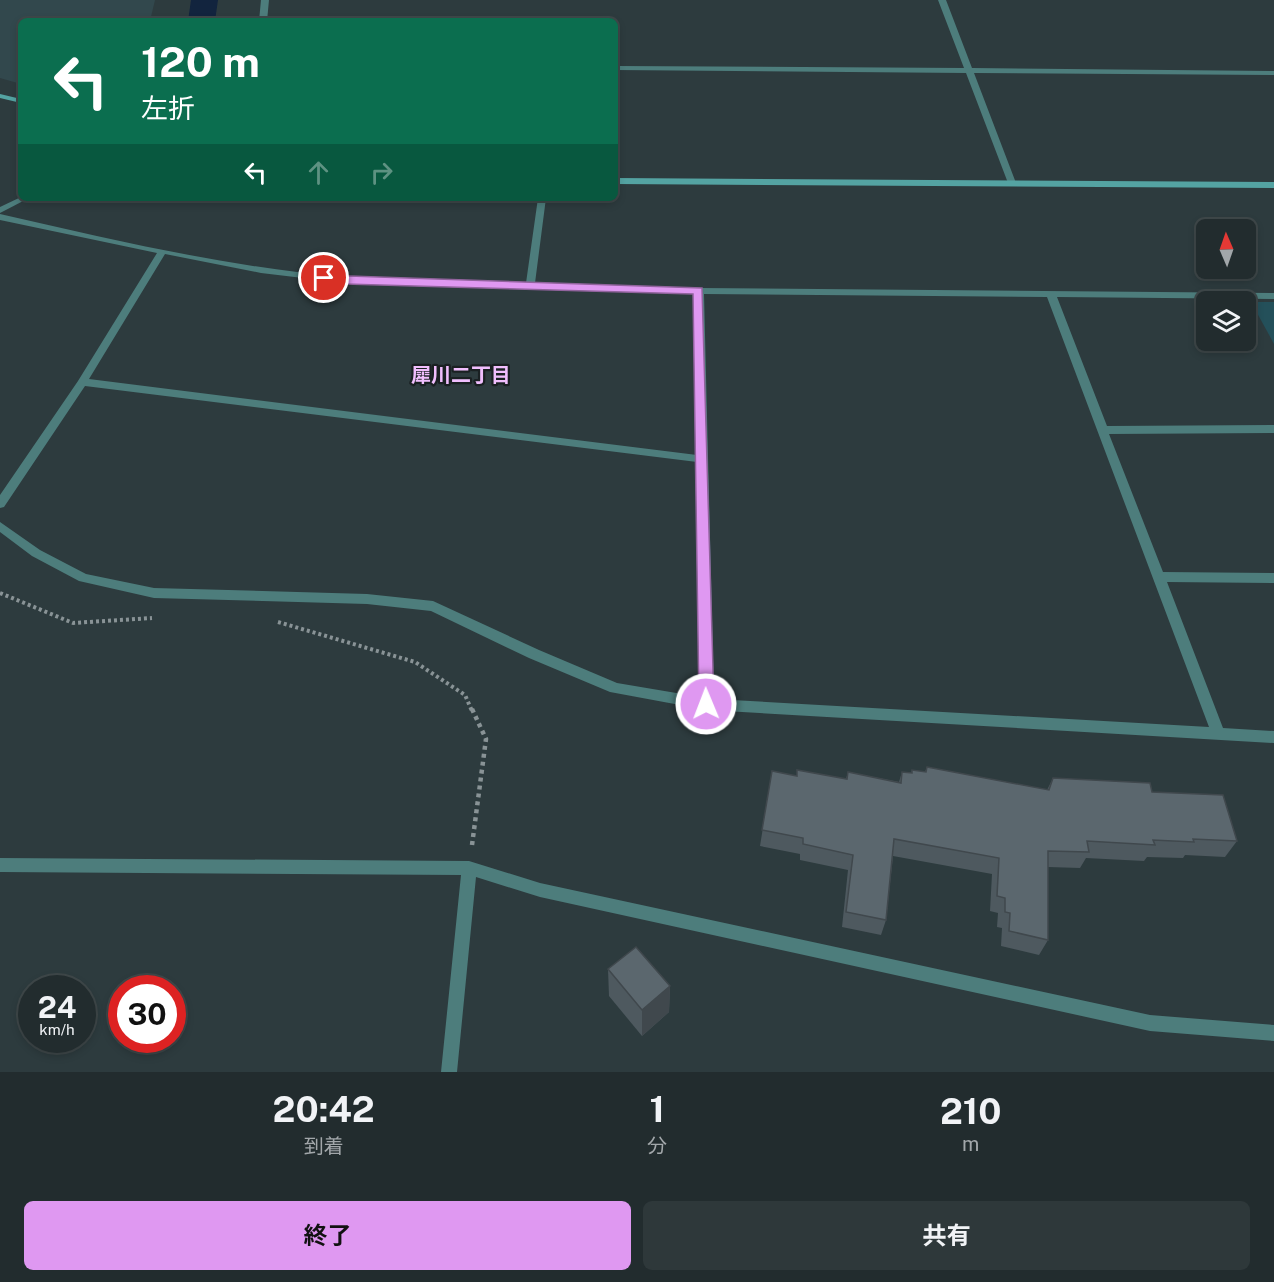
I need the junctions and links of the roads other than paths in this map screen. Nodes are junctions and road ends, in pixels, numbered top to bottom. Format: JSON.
{"nodes":[{"id":1,"x":266,"y":0,"type":"edge"},
{"id":2,"x":942,"y":0,"type":"edge"},
{"id":3,"x":263,"y":18,"type":"edge"},
{"id":4,"x":618,"y":68,"type":"edge"},
{"id":5,"x":969,"y":70,"type":"junction"},
{"id":6,"x":1274,"y":73,"type":"edge"},
{"id":7,"x":0,"y":96,"type":"edge"},
{"id":8,"x":18,"y":100,"type":"edge"},
{"id":9,"x":618,"y":181,"type":"edge"},
{"id":10,"x":1012,"y":183,"type":"junction"},
{"id":11,"x":1274,"y":185,"type":"edge"},
{"id":12,"x":19,"y":201,"type":"edge"},
{"id":13,"x":542,"y":201,"type":"edge"},
{"id":14,"x":0,"y":210,"type":"edge"},
{"id":15,"x":0,"y":217,"type":"edge"},
{"id":16,"x":162,"y":252,"type":"junction"},
{"id":17,"x":530,"y":286,"type":"junction"},
{"id":18,"x":699,"y":291,"type":"junction"},
{"id":19,"x":1051,"y":295,"type":"junction"},
{"id":20,"x":1274,"y":296,"type":"edge"},
{"id":21,"x":82,"y":382,"type":"junction"},
{"id":22,"x":1274,"y":429,"type":"edge"},
{"id":23,"x":1104,"y":430,"type":"junction"},
{"id":24,"x":700,"y":459,"type":"junction"},
{"id":25,"x":0,"y":504,"type":"edge"},
{"id":26,"x":0,"y":526,"type":"edge"},
{"id":27,"x":1159,"y":576,"type":"junction"},
{"id":28,"x":1274,"y":578,"type":"edge"},
{"id":29,"x":706,"y":704,"type":"junction"},
{"id":30,"x":1218,"y":733,"type":"junction"},
{"id":31,"x":1274,"y":737,"type":"edge"},
{"id":32,"x":0,"y":865,"type":"edge"},
{"id":33,"x":469,"y":868,"type":"junction"},
{"id":34,"x":1274,"y":1033,"type":"edge"},
{"id":35,"x":449,"y":1072,"type":"edge"}],
"edges":[{"from":1,"to":3,"type":"street"},
{"from":2,"to":5,"type":"street"},
{"from":4,"to":5,"type":"street"},
{"from":5,"to":6,"type":"street"},
{"from":5,"to":10,"type":"street"},
{"from":7,"to":8,"type":"street"},
{"from":9,"to":10,"type":"street"},
{"from":10,"to":11,"type":"street"},
{"from":12,"to":14,"type":"street"},
{"from":13,"to":17,"type":"street"},
{"from":15,"to":16,"type":"street"},
{"from":16,"to":17,"type":"street"},
{"from":16,"to":21,"type":"street"},
{"from":17,"to":18,"type":"street"},
{"from":18,"to":19,"type":"street"},
{"from":18,"to":24,"type":"street"},
{"from":19,"to":20,"type":"street"},
{"from":19,"to":23,"type":"street"},
{"from":21,"to":24,"type":"street"},
{"from":21,"to":25,"type":"street"},
{"from":22,"to":23,"type":"street"},
{"from":23,"to":27,"type":"street"},
{"from":24,"to":29,"type":"street"},
{"from":26,"to":29,"type":"street"},
{"from":27,"to":28,"type":"street"},
{"from":27,"to":30,"type":"street"},
{"from":29,"to":30,"type":"street"},
{"from":30,"to":31,"type":"street"},
{"from":32,"to":33,"type":"street"},
{"from":33,"to":34,"type":"street"},
{"from":33,"to":35,"type":"street"}]}
